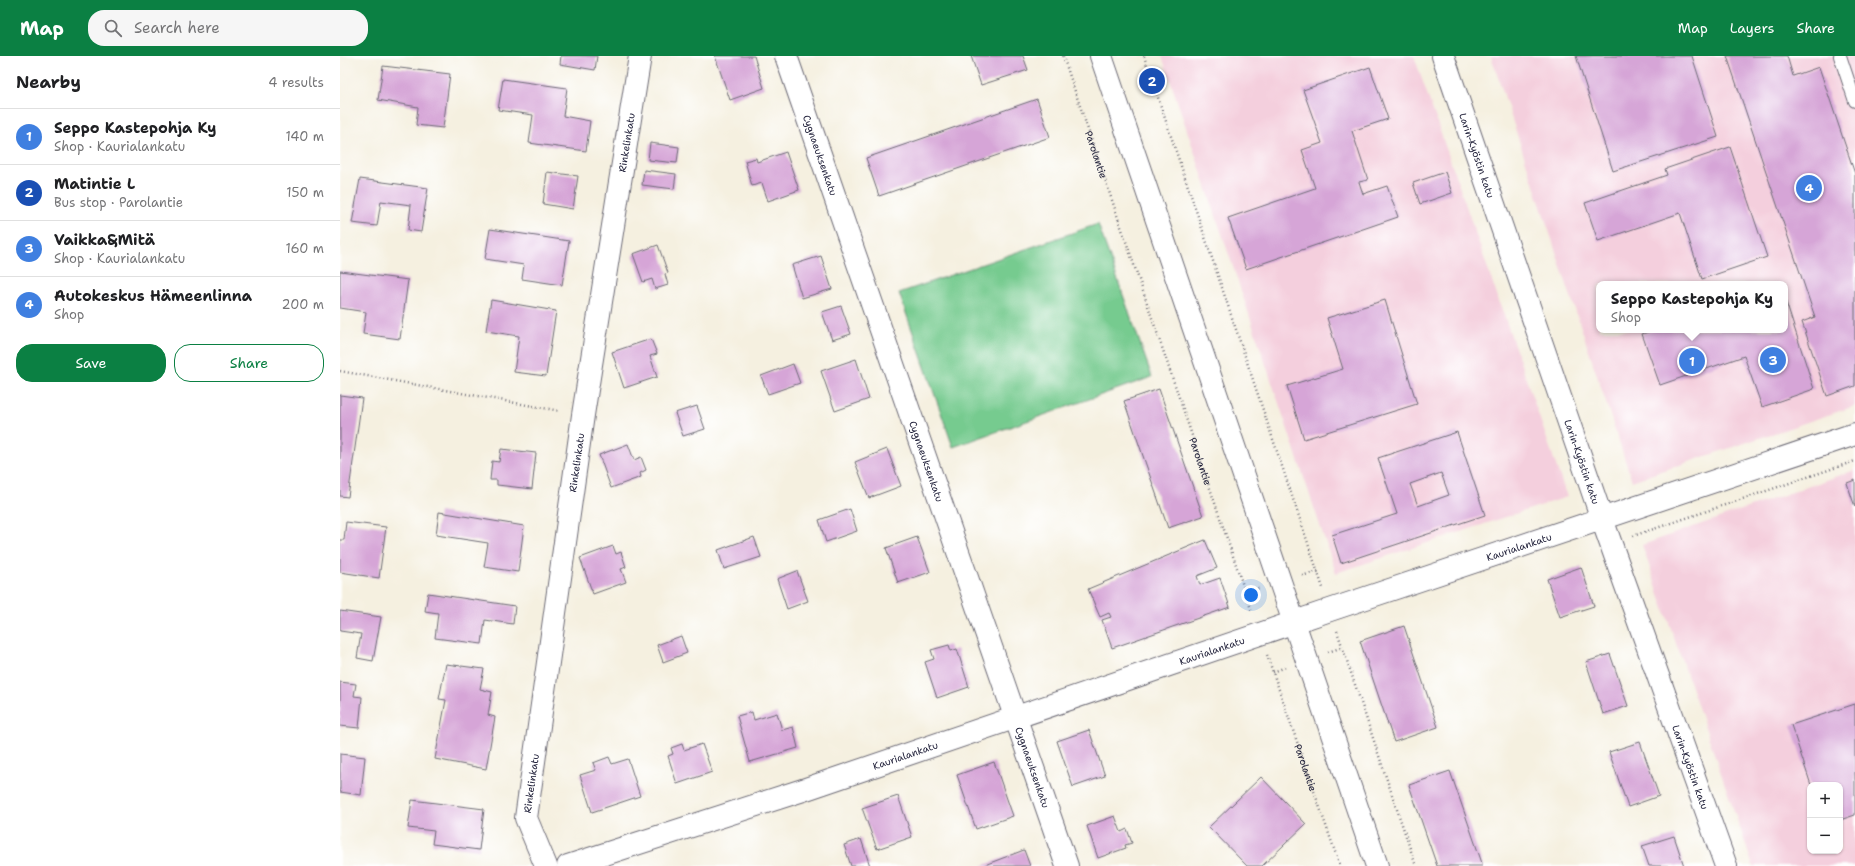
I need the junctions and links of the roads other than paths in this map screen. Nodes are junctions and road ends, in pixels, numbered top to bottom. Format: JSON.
{"nodes":[{"id":1,"x":640,"y":56,"type":"edge"},
{"id":2,"x":786,"y":56,"type":"edge"},
{"id":3,"x":1101,"y":56,"type":"edge"},
{"id":4,"x":1443,"y":56,"type":"edge"},
{"id":5,"x":1840,"y":56,"type":"edge"},
{"id":6,"x":1851,"y":73,"type":"edge"},
{"id":7,"x":1855,"y":101,"type":"edge"},
{"id":8,"x":1855,"y":434,"type":"edge"},
{"id":9,"x":1602,"y":518,"type":"junction"},
{"id":10,"x":1294,"y":622,"type":"junction"},
{"id":11,"x":1016,"y":718,"type":"junction"},
{"id":12,"x":546,"y":866,"type":"edge"},
{"id":13,"x":568,"y":866,"type":"edge"},
{"id":14,"x":1067,"y":866,"type":"edge"},
{"id":15,"x":1377,"y":866,"type":"edge"},
{"id":16,"x":1726,"y":866,"type":"edge"}],
"edges":[{"from":1,"to":12,"type":"street","name":"Rinkelinkatu"},
{"from":2,"to":11,"type":"street","name":"Cygnaeuksenkatu"},
{"from":3,"to":10,"type":"street"},
{"from":4,"to":9,"type":"street","name":"Larin-Kyöstin katu"},
{"from":5,"to":6,"type":"lane"},
{"from":6,"to":7,"type":"lane"},
{"from":8,"to":9,"type":"street","name":"Kaurialankatu"},
{"from":9,"to":10,"type":"street","name":"Kaurialankatu"},
{"from":9,"to":16,"type":"street","name":"Larin-Kyöstin katu"},
{"from":10,"to":11,"type":"street","name":"Kaurialankatu"},
{"from":10,"to":15,"type":"street"},
{"from":11,"to":13,"type":"street","name":"Kaurialankatu"},
{"from":11,"to":14,"type":"street","name":"Cygnaeuksenkatu"}]}
